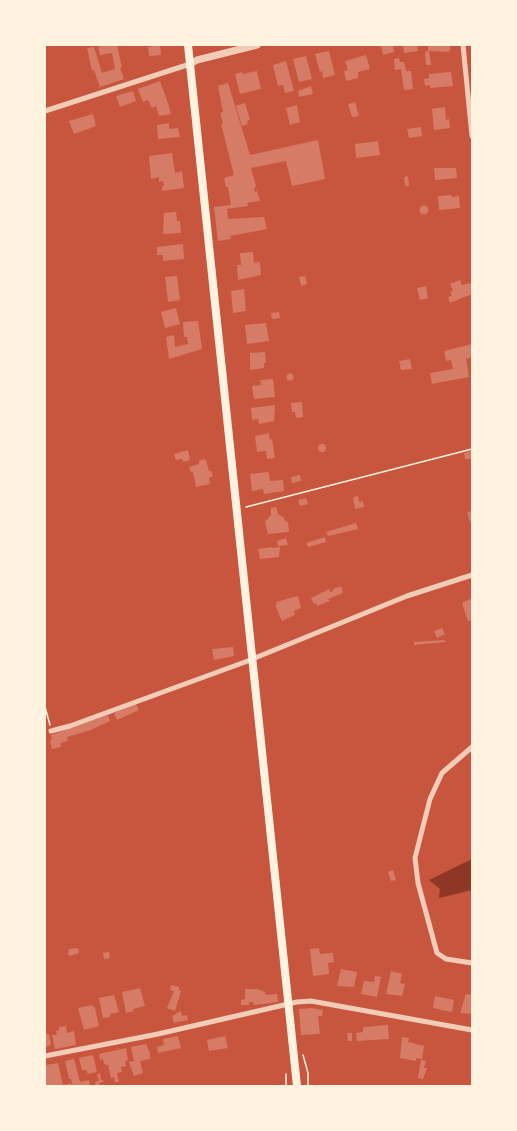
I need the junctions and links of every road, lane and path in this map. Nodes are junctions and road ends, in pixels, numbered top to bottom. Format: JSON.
{"nodes":[{"id":1,"x":188,"y":45,"type":"edge"},
{"id":2,"x":257,"y":45,"type":"edge"},
{"id":3,"x":463,"y":45,"type":"edge"},
{"id":4,"x":190,"y":64,"type":"junction"},
{"id":5,"x":45,"y":111,"type":"edge"},
{"id":6,"x":472,"y":136,"type":"edge"},
{"id":7,"x":472,"y":449,"type":"edge"},
{"id":8,"x":236,"y":509,"type":"junction"},
{"id":9,"x":472,"y":575,"type":"edge"},
{"id":10,"x":252,"y":659,"type":"junction"},
{"id":11,"x":45,"y":707,"type":"edge"},
{"id":12,"x":51,"y":731,"type":"joint"},
{"id":13,"x":472,"y":747,"type":"edge"},
{"id":14,"x":472,"y":963,"type":"edge"},
{"id":15,"x":289,"y":1004,"type":"junction"},
{"id":16,"x":472,"y":1030,"type":"edge"},
{"id":17,"x":302,"y":1052,"type":"dead end"},
{"id":18,"x":45,"y":1056,"type":"edge"},
{"id":19,"x":297,"y":1086,"type":"edge"},
{"id":20,"x":308,"y":1086,"type":"edge"}],
"edges":[{"from":1,"to":4,"type":"main road"},
{"from":2,"to":4,"type":"street"},
{"from":3,"to":6,"type":"street"},
{"from":4,"to":5,"type":"street"},
{"from":4,"to":8,"type":"main road"},
{"from":7,"to":8,"type":"path"},
{"from":8,"to":10,"type":"main road"},
{"from":9,"to":10,"type":"street"},
{"from":10,"to":12,"type":"street"},
{"from":10,"to":15,"type":"main road"},
{"from":11,"to":12,"type":"path"},
{"from":13,"to":14,"type":"street"},
{"from":15,"to":16,"type":"street"},
{"from":15,"to":18,"type":"street"},
{"from":15,"to":19,"type":"main road"},
{"from":17,"to":20,"type":"path"}]}
